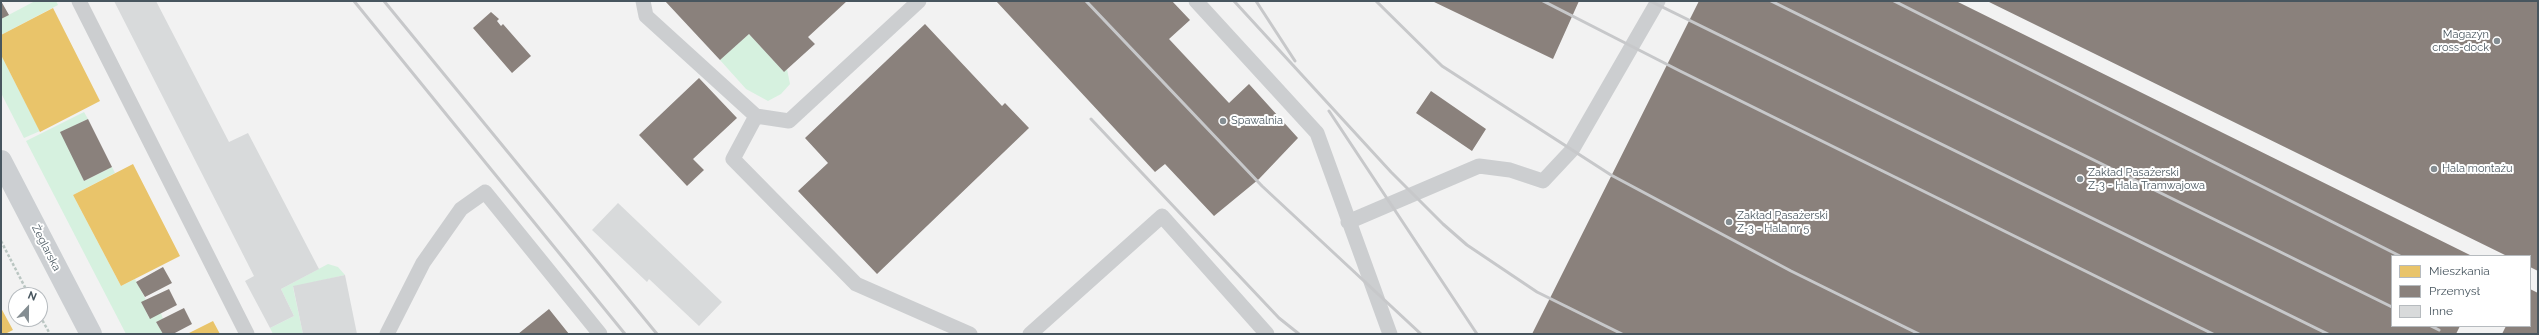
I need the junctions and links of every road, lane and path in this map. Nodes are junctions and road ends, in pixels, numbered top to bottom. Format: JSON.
{"nodes":[{"id":1,"x":79,"y":1,"type":"edge"},
{"id":2,"x":643,"y":1,"type":"edge"},
{"id":3,"x":919,"y":1,"type":"edge"},
{"id":4,"x":1196,"y":1,"type":"edge"},
{"id":5,"x":1658,"y":1,"type":"edge"},
{"id":6,"x":756,"y":116,"type":"junction"},
{"id":7,"x":1,"y":161,"type":"edge"},
{"id":8,"x":1348,"y":222,"type":"junction"},
{"id":9,"x":1,"y":241,"type":"edge"},
{"id":10,"x":25,"y":287,"type":"edge"},
{"id":11,"x":90,"y":334,"type":"edge"},
{"id":12,"x":248,"y":334,"type":"edge"},
{"id":13,"x":387,"y":334,"type":"edge"},
{"id":14,"x":600,"y":334,"type":"edge"},
{"id":15,"x":970,"y":334,"type":"edge"},
{"id":16,"x":1030,"y":334,"type":"edge"},
{"id":17,"x":1267,"y":334,"type":"edge"},
{"id":18,"x":1390,"y":334,"type":"edge"}],
"edges":[{"from":1,"to":12,"type":"lane"},
{"from":2,"to":6,"type":"lane"},
{"from":3,"to":6,"type":"lane"},
{"from":4,"to":8,"type":"lane"},
{"from":5,"to":8,"type":"lane"},
{"from":6,"to":15,"type":"lane"},
{"from":7,"to":11,"type":"street","name":"Żeglarska"},
{"from":8,"to":18,"type":"lane"},
{"from":9,"to":10,"type":"path"},
{"from":13,"to":14,"type":"lane"},
{"from":16,"to":17,"type":"lane"}]}
